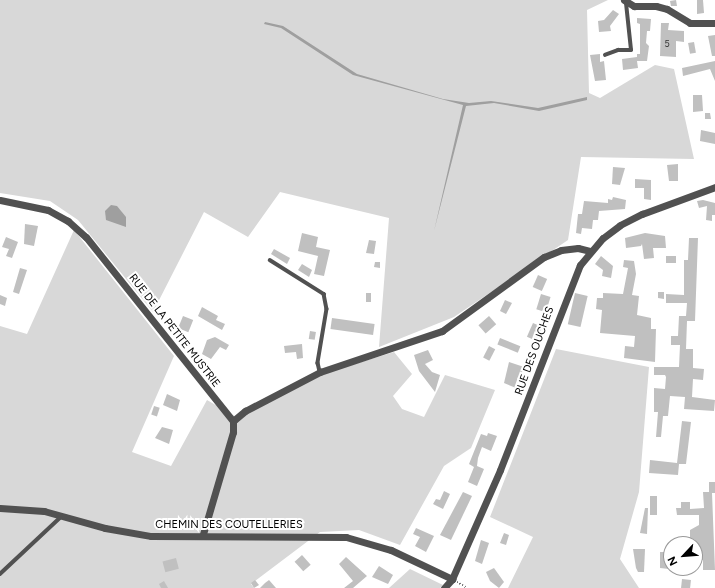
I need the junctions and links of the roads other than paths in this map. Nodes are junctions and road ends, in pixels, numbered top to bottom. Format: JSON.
{"nodes":[{"id":1,"x":625,"y":1,"type":"edge"},
{"id":2,"x":715,"y":23,"type":"edge"},
{"id":3,"x":606,"y":55,"type":"dead end"},
{"id":4,"x":715,"y":187,"type":"edge"},
{"id":5,"x":0,"y":200,"type":"edge"},
{"id":6,"x":590,"y":251,"type":"junction"},
{"id":7,"x":270,"y":260,"type":"dead end"},
{"id":8,"x":320,"y":372,"type":"junction"},
{"id":9,"x":233,"y":421,"type":"junction"},
{"id":10,"x":0,"y":508,"type":"edge"},
{"id":11,"x":62,"y":516,"type":"junction"},
{"id":12,"x":203,"y":534,"type":"junction"},
{"id":13,"x":0,"y":574,"type":"edge"},
{"id":14,"x":452,"y":579,"type":"junction"},
{"id":15,"x":444,"y":588,"type":"edge"}],
"edges":[{"from":1,"to":2,"type":"street"},
{"from":1,"to":3,"type":"lane"},
{"from":4,"to":6,"type":"street","name":"RUE DES OUCHES"},
{"from":5,"to":9,"type":"street","name":"RUE DE LA PETITE MUSTRIE"},
{"from":6,"to":8,"type":"street"},
{"from":6,"to":14,"type":"street","name":"RUE DES OUCHES"},
{"from":7,"to":8,"type":"lane"},
{"from":8,"to":9,"type":"street"},
{"from":9,"to":12,"type":"street"},
{"from":10,"to":11,"type":"street","name":"CHEMIN DES COUTELLERIES"},
{"from":11,"to":12,"type":"street","name":"CHEMIN DES COUTELLERIES"},
{"from":11,"to":13,"type":"lane"},
{"from":12,"to":14,"type":"street","name":"CHEMIN DES COUTELLERIES"},
{"from":14,"to":15,"type":"street","name":"RUE DES OUCHES"}]}
